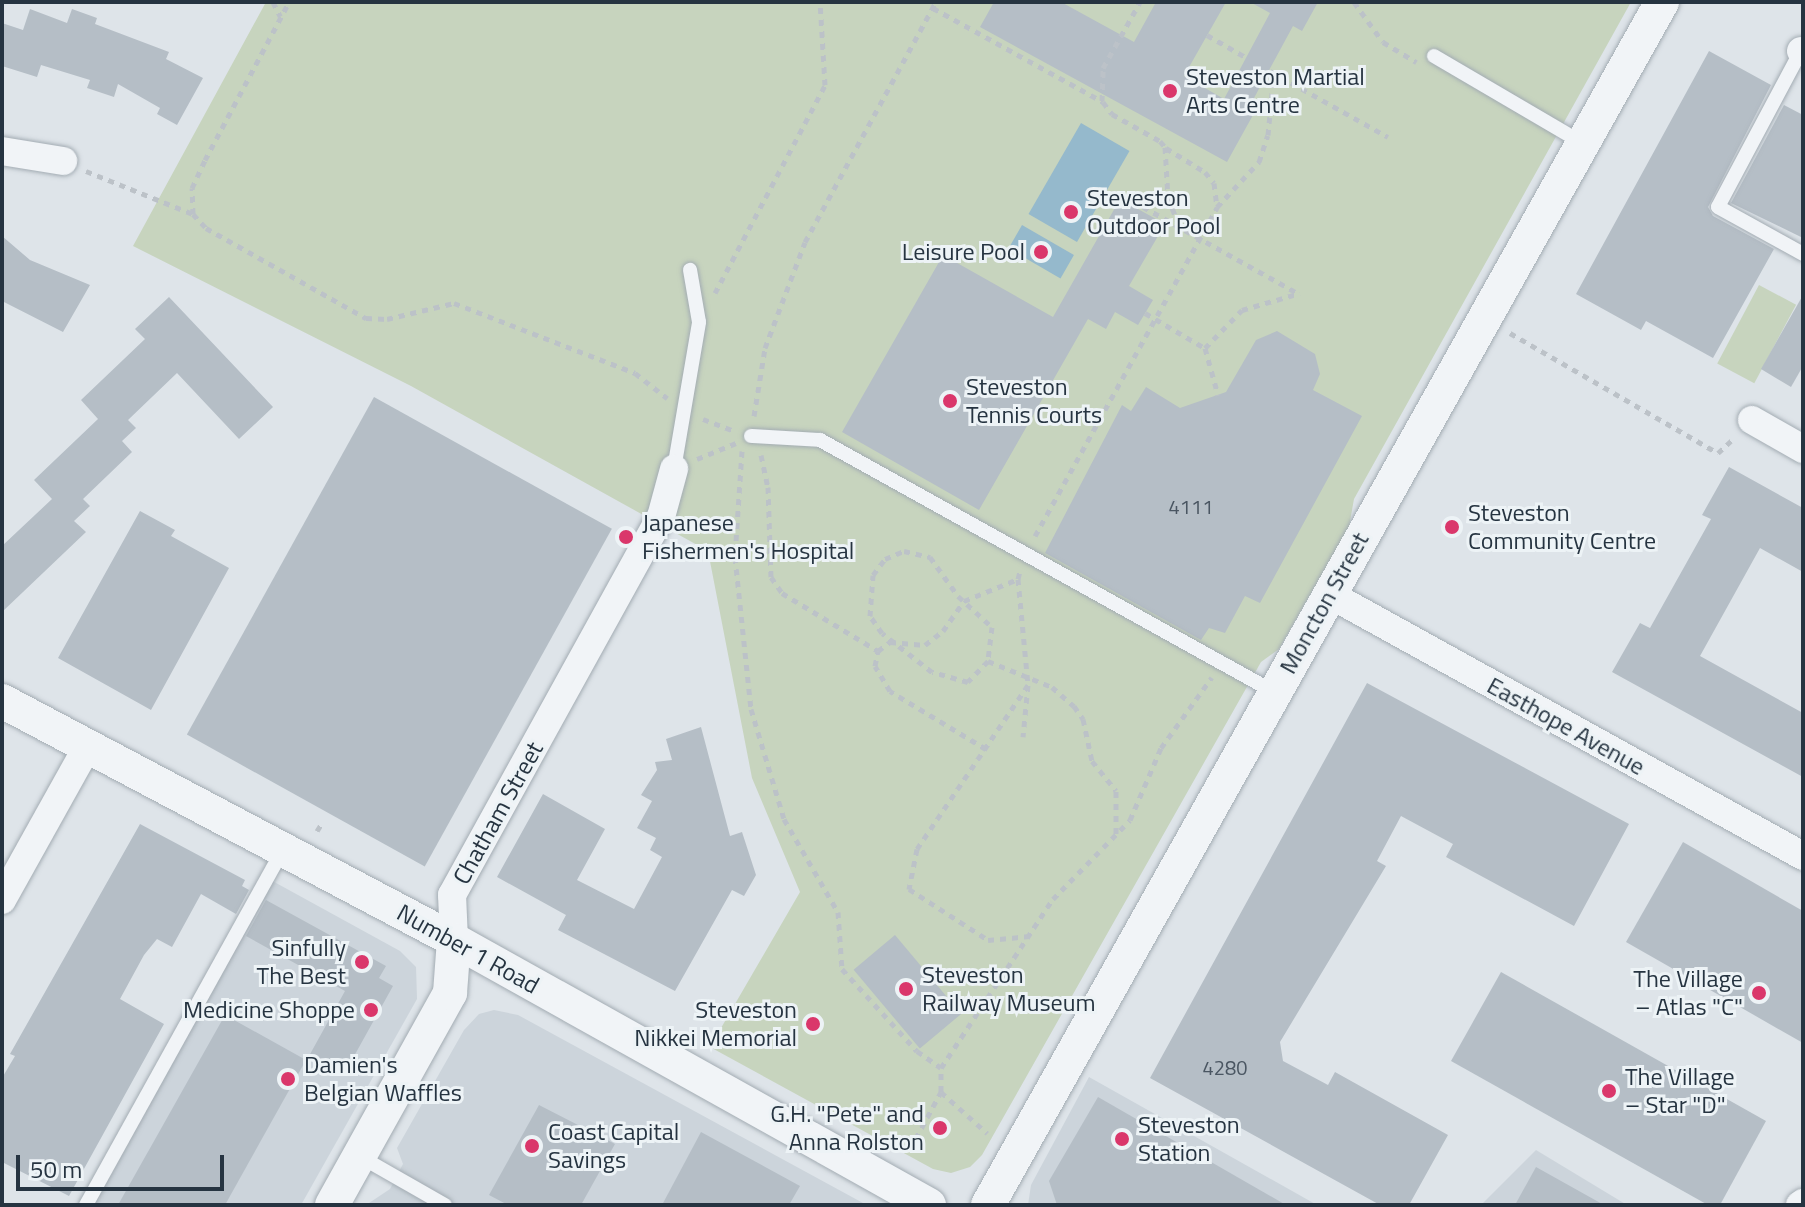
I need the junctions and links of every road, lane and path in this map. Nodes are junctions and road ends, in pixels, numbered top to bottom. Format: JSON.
{"nodes":[{"id":1,"x":273,"y":2,"type":"edge"},
{"id":2,"x":289,"y":2,"type":"edge"},
{"id":3,"x":820,"y":2,"type":"edge"},
{"id":4,"x":1140,"y":2,"type":"edge"},
{"id":5,"x":1354,"y":2,"type":"edge"},
{"id":6,"x":1662,"y":2,"type":"edge"},
{"id":7,"x":934,"y":5,"type":"edge"},
{"id":8,"x":281,"y":16,"type":"junction"},
{"id":9,"x":1207,"y":35,"type":"dead end"},
{"id":10,"x":1802,"y":50,"type":"edge"},
{"id":11,"x":1247,"y":58,"type":"dead end"},
{"id":12,"x":1430,"y":62,"type":"joint"},
{"id":13,"x":1103,"y":102,"type":"junction"},
{"id":14,"x":1388,"y":137,"type":"dead end"},
{"id":15,"x":1582,"y":143,"type":"junction"},
{"id":16,"x":1165,"y":147,"type":"junction"},
{"id":17,"x":2,"y":151,"type":"edge"},
{"id":18,"x":63,"y":161,"type":"joint"},
{"id":19,"x":1122,"y":195,"type":"dead end"},
{"id":20,"x":1217,"y":207,"type":"junction"},
{"id":21,"x":193,"y":214,"type":"junction"},
{"id":22,"x":1180,"y":229,"type":"junction"},
{"id":23,"x":1198,"y":239,"type":"junction"},
{"id":24,"x":1803,"y":254,"type":"edge"},
{"id":25,"x":690,"y":270,"type":"dead end"},
{"id":26,"x":1145,"y":313,"type":"dead end"},
{"id":27,"x":1483,"y":317,"type":"junction"},
{"id":28,"x":1155,"y":319,"type":"junction"},
{"id":29,"x":699,"y":322,"type":"junction"},
{"id":30,"x":1205,"y":348,"type":"junction"},
{"id":31,"x":1218,"y":395,"type":"dead end"},
{"id":32,"x":686,"y":412,"type":"junction"},
{"id":33,"x":1752,"y":420,"type":"joint"},
{"id":34,"x":754,"y":436,"type":"junction"},
{"id":35,"x":1803,"y":449,"type":"edge"},
{"id":36,"x":674,"y":469,"type":"junction"},
{"id":37,"x":1025,"y":555,"type":"junction"},
{"id":38,"x":1018,"y":579,"type":"junction"},
{"id":39,"x":1329,"y":594,"type":"junction"},
{"id":40,"x":964,"y":601,"type":"junction"},
{"id":41,"x":898,"y":643,"type":"junction"},
{"id":42,"x":878,"y":651,"type":"junction"},
{"id":43,"x":988,"y":661,"type":"junction"},
{"id":44,"x":1220,"y":665,"type":"junction"},
{"id":45,"x":1027,"y":676,"type":"junction"},
{"id":46,"x":1028,"y":685,"type":"junction"},
{"id":47,"x":1274,"y":692,"type":"junction"},
{"id":48,"x":2,"y":701,"type":"edge"},
{"id":49,"x":1023,"y":737,"type":"dead end"},
{"id":50,"x":87,"y":747,"type":"junction"},
{"id":51,"x":986,"y":749,"type":"junction"},
{"id":52,"x":322,"y":823,"type":"dead end"},
{"id":53,"x":317,"y":831,"type":"dead end"},
{"id":54,"x":1116,"y":835,"type":"junction"},
{"id":55,"x":282,"y":850,"type":"junction"},
{"id":56,"x":1803,"y":856,"type":"edge"},
{"id":57,"x":2,"y":900,"type":"edge"},
{"id":58,"x":1031,"y":935,"type":"junction"},
{"id":59,"x":454,"y":940,"type":"junction"},
{"id":60,"x":941,"y":1068,"type":"junction"},
{"id":61,"x":941,"y":1092,"type":"junction"},
{"id":62,"x":987,"y":1133,"type":"dead end"},
{"id":63,"x":910,"y":1149,"type":"dead end"},
{"id":64,"x":359,"y":1156,"type":"junction"},
{"id":65,"x":86,"y":1205,"type":"edge"},
{"id":66,"x":332,"y":1205,"type":"edge"},
{"id":67,"x":445,"y":1205,"type":"edge"},
{"id":68,"x":929,"y":1205,"type":"edge"},
{"id":69,"x":988,"y":1205,"type":"edge"}],
"edges":[{"from":1,"to":8,"type":"path"},
{"from":2,"to":8,"type":"path"},
{"from":3,"to":29,"type":"path"},
{"from":4,"to":13,"type":"path"},
{"from":5,"to":12,"type":"path"},
{"from":6,"to":15,"type":"street","name":"Moncton Street"},
{"from":7,"to":13,"type":"path"},
{"from":7,"to":34,"type":"path"},
{"from":8,"to":21,"type":"path"},
{"from":9,"to":11,"type":"path"},
{"from":10,"to":24,"type":"lane"},
{"from":12,"to":15,"type":"lane"},
{"from":13,"to":16,"type":"path"},
{"from":14,"to":20,"type":"path"},
{"from":15,"to":27,"type":"street","name":"Moncton Street"},
{"from":16,"to":20,"type":"path"},
{"from":16,"to":22,"type":"path"},
{"from":17,"to":18,"type":"street"},
{"from":18,"to":21,"type":"path"},
{"from":19,"to":22,"type":"path"},
{"from":20,"to":23,"type":"path"},
{"from":21,"to":32,"type":"path"},
{"from":22,"to":23,"type":"path"},
{"from":23,"to":28,"type":"path"},
{"from":23,"to":30,"type":"path"},
{"from":25,"to":29,"type":"lane"},
{"from":26,"to":28,"type":"path"},
{"from":27,"to":33,"type":"path"},
{"from":27,"to":39,"type":"street","name":"Moncton Street"},
{"from":28,"to":30,"type":"path"},
{"from":28,"to":37,"type":"path"},
{"from":29,"to":32,"type":"lane"},
{"from":30,"to":31,"type":"path"},
{"from":32,"to":34,"type":"path"},
{"from":32,"to":36,"type":"lane"},
{"from":33,"to":35,"type":"street"},
{"from":34,"to":36,"type":"path"},
{"from":34,"to":37,"type":"lane"},
{"from":34,"to":42,"type":"path"},
{"from":34,"to":60,"type":"path"},
{"from":36,"to":59,"type":"street","name":"Chatham Street"},
{"from":37,"to":38,"type":"path"},
{"from":37,"to":44,"type":"lane"},
{"from":38,"to":40,"type":"path"},
{"from":38,"to":45,"type":"path"},
{"from":39,"to":47,"type":"street","name":"Moncton Street"},
{"from":39,"to":56,"type":"street","name":"Easthope Avenue"},
{"from":40,"to":41,"type":"path"},
{"from":40,"to":41,"type":"path"},
{"from":40,"to":43,"type":"path"},
{"from":41,"to":42,"type":"path"},
{"from":41,"to":43,"type":"path"},
{"from":42,"to":51,"type":"path"},
{"from":43,"to":45,"type":"path"},
{"from":44,"to":47,"type":"lane"},
{"from":44,"to":54,"type":"path"},
{"from":45,"to":46,"type":"path"},
{"from":45,"to":54,"type":"path"},
{"from":46,"to":49,"type":"path"},
{"from":46,"to":51,"type":"path"},
{"from":47,"to":69,"type":"street","name":"Moncton Street"},
{"from":48,"to":50,"type":"street","name":"Number 1 Road"},
{"from":50,"to":55,"type":"street","name":"Number 1 Road"},
{"from":50,"to":57,"type":"street"},
{"from":51,"to":58,"type":"path"},
{"from":52,"to":53,"type":"path"},
{"from":54,"to":58,"type":"path"},
{"from":55,"to":59,"type":"street","name":"Number 1 Road"},
{"from":55,"to":65,"type":"lane"},
{"from":58,"to":60,"type":"path"},
{"from":59,"to":64,"type":"street","name":"Chatham Street"},
{"from":59,"to":68,"type":"street","name":"Number 1 Road"},
{"from":60,"to":61,"type":"path"},
{"from":61,"to":62,"type":"path"},
{"from":61,"to":63,"type":"path"},
{"from":64,"to":66,"type":"street","name":"Chatham Street"},
{"from":64,"to":67,"type":"lane"}]}
